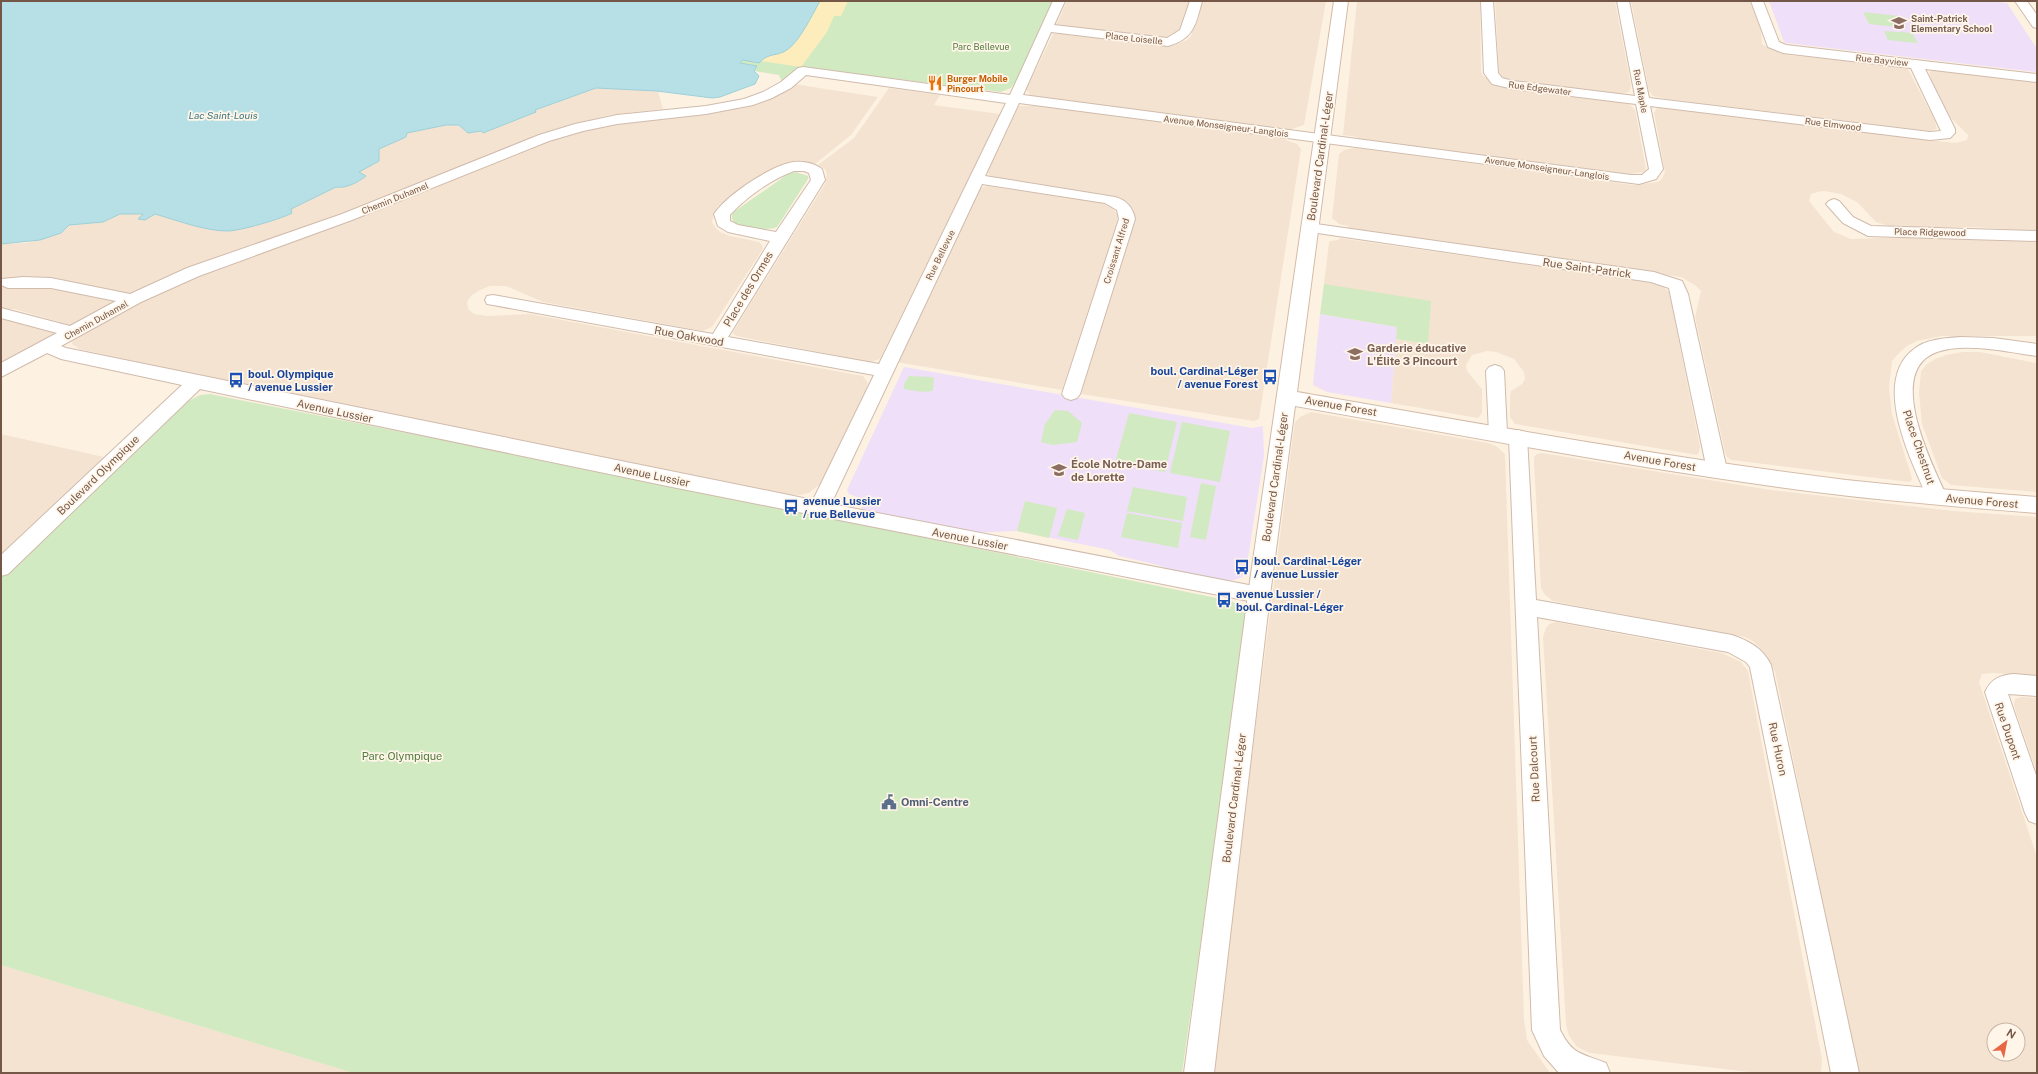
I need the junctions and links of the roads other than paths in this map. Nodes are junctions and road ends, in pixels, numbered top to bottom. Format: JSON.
{"nodes":[{"id":1,"x":1059,"y":1,"type":"edge"},
{"id":2,"x":1196,"y":1,"type":"edge"},
{"id":3,"x":1341,"y":1,"type":"edge"},
{"id":4,"x":1487,"y":1,"type":"edge"},
{"id":5,"x":1624,"y":1,"type":"edge"},
{"id":6,"x":1757,"y":1,"type":"edge"},
{"id":7,"x":2021,"y":1,"type":"edge"},
{"id":8,"x":2037,"y":24,"type":"edge"},
{"id":9,"x":1047,"y":28,"type":"junction"},
{"id":10,"x":1916,"y":64,"type":"junction"},
{"id":11,"x":803,"y":71,"type":"joint"},
{"id":12,"x":2037,"y":78,"type":"edge"},
{"id":13,"x":1014,"y":99,"type":"junction"},
{"id":14,"x":1642,"y":100,"type":"junction"},
{"id":15,"x":1322,"y":138,"type":"junction"},
{"id":16,"x":1648,"y":178,"type":"joint"},
{"id":17,"x":977,"y":180,"type":"junction"},
{"id":18,"x":1834,"y":204,"type":"dead end"},
{"id":19,"x":1309,"y":228,"type":"junction"},
{"id":20,"x":2037,"y":236,"type":"edge"},
{"id":21,"x":780,"y":238,"type":"junction"},
{"id":22,"x":8,"y":283,"type":"dead end"},
{"id":23,"x":493,"y":300,"type":"dead end"},
{"id":24,"x":131,"y":301,"type":"junction"},
{"id":25,"x":1,"y":313,"type":"edge"},
{"id":26,"x":71,"y":333,"type":"junction"},
{"id":27,"x":717,"y":341,"type":"junction"},
{"id":28,"x":48,"y":346,"type":"junction"},
{"id":29,"x":2037,"y":350,"type":"edge"},
{"id":30,"x":1,"y":371,"type":"edge"},
{"id":31,"x":884,"y":371,"type":"junction"},
{"id":32,"x":1495,"y":371,"type":"dead end"},
{"id":33,"x":196,"y":382,"type":"junction"},
{"id":34,"x":1071,"y":394,"type":"dead end"},
{"id":35,"x":1286,"y":396,"type":"junction"},
{"id":36,"x":1508,"y":435,"type":"junction"},
{"id":37,"x":1717,"y":470,"type":"junction"},
{"id":38,"x":1937,"y":497,"type":"junction"},
{"id":39,"x":2037,"y":505,"type":"edge"},
{"id":40,"x":819,"y":509,"type":"junction"},
{"id":41,"x":1,"y":568,"type":"edge"},
{"id":42,"x":1259,"y":595,"type":"junction"},
{"id":43,"x":1527,"y":607,"type":"junction"},
{"id":44,"x":2037,"y":686,"type":"edge"},
{"id":45,"x":2037,"y":813,"type":"edge"},
{"id":46,"x":1200,"y":1073,"type":"edge"},
{"id":47,"x":1596,"y":1073,"type":"edge"},
{"id":48,"x":1845,"y":1073,"type":"edge"}],
"edges":[{"from":1,"to":9,"type":"street","name":"Rue Bellevue"},
{"from":2,"to":9,"type":"street","name":"Place Loiselle"},
{"from":3,"to":15,"type":"street","name":"Boulevard Cardinal-Léger"},
{"from":4,"to":14,"type":"street","name":"Rue Edgewater"},
{"from":5,"to":14,"type":"street","name":"Rue Maple"},
{"from":6,"to":10,"type":"street","name":"Rue Bayview"},
{"from":7,"to":8,"type":"street"},
{"from":9,"to":13,"type":"street","name":"Rue Bellevue"},
{"from":10,"to":12,"type":"street","name":"Rue Bayview"},
{"from":10,"to":14,"type":"street","name":"Rue Elmwood"},
{"from":11,"to":13,"type":"street","name":"Avenue Monseigneur-Langlois"},
{"from":11,"to":24,"type":"street","name":"Chemin Duhamel"},
{"from":13,"to":15,"type":"street","name":"Avenue Monseigneur-Langlois"},
{"from":13,"to":17,"type":"street","name":"Rue Bellevue"},
{"from":14,"to":16,"type":"street","name":"Rue Maple"},
{"from":15,"to":16,"type":"street","name":"Avenue Monseigneur-Langlois"},
{"from":15,"to":19,"type":"street","name":"Boulevard Cardinal-Léger"},
{"from":17,"to":31,"type":"street","name":"Rue Bellevue"},
{"from":17,"to":34,"type":"street","name":"Croissant Alfred"},
{"from":18,"to":20,"type":"street","name":"Place Ridgewood"},
{"from":19,"to":35,"type":"street","name":"Boulevard Cardinal-Léger"},
{"from":19,"to":37,"type":"street","name":"Rue Saint-Patrick"},
{"from":21,"to":21,"type":"street","name":"Place des Ormes"},
{"from":21,"to":27,"type":"street","name":"Place des Ormes"},
{"from":22,"to":24,"type":"street"},
{"from":23,"to":27,"type":"street","name":"Rue Oakwood"},
{"from":24,"to":26,"type":"street","name":"Chemin Duhamel"},
{"from":25,"to":26,"type":"street"},
{"from":26,"to":28,"type":"street","name":"Chemin Duhamel"},
{"from":27,"to":31,"type":"street","name":"Rue Oakwood"},
{"from":28,"to":30,"type":"street","name":"Chemin Duhamel"},
{"from":28,"to":33,"type":"street","name":"Avenue Lussier"},
{"from":29,"to":38,"type":"street","name":"Place Chestnut"},
{"from":31,"to":40,"type":"street","name":"Rue Bellevue"},
{"from":32,"to":36,"type":"street","name":"Rue Dalcourt"},
{"from":33,"to":40,"type":"street","name":"Avenue Lussier"},
{"from":33,"to":41,"type":"street","name":"Boulevard Olympique"},
{"from":35,"to":36,"type":"street","name":"Avenue Forest"},
{"from":35,"to":42,"type":"street","name":"Boulevard Cardinal-Léger"},
{"from":36,"to":37,"type":"street","name":"Avenue Forest"},
{"from":36,"to":43,"type":"street","name":"Rue Dalcourt"},
{"from":37,"to":38,"type":"street","name":"Avenue Forest"},
{"from":38,"to":39,"type":"street","name":"Avenue Forest"},
{"from":40,"to":42,"type":"street","name":"Avenue Lussier"},
{"from":42,"to":46,"type":"street","name":"Boulevard Cardinal-Léger"},
{"from":43,"to":47,"type":"street","name":"Rue Dalcourt"},
{"from":43,"to":48,"type":"street","name":"Rue Huron"},
{"from":44,"to":45,"type":"street","name":"Rue Dupont"}]}
